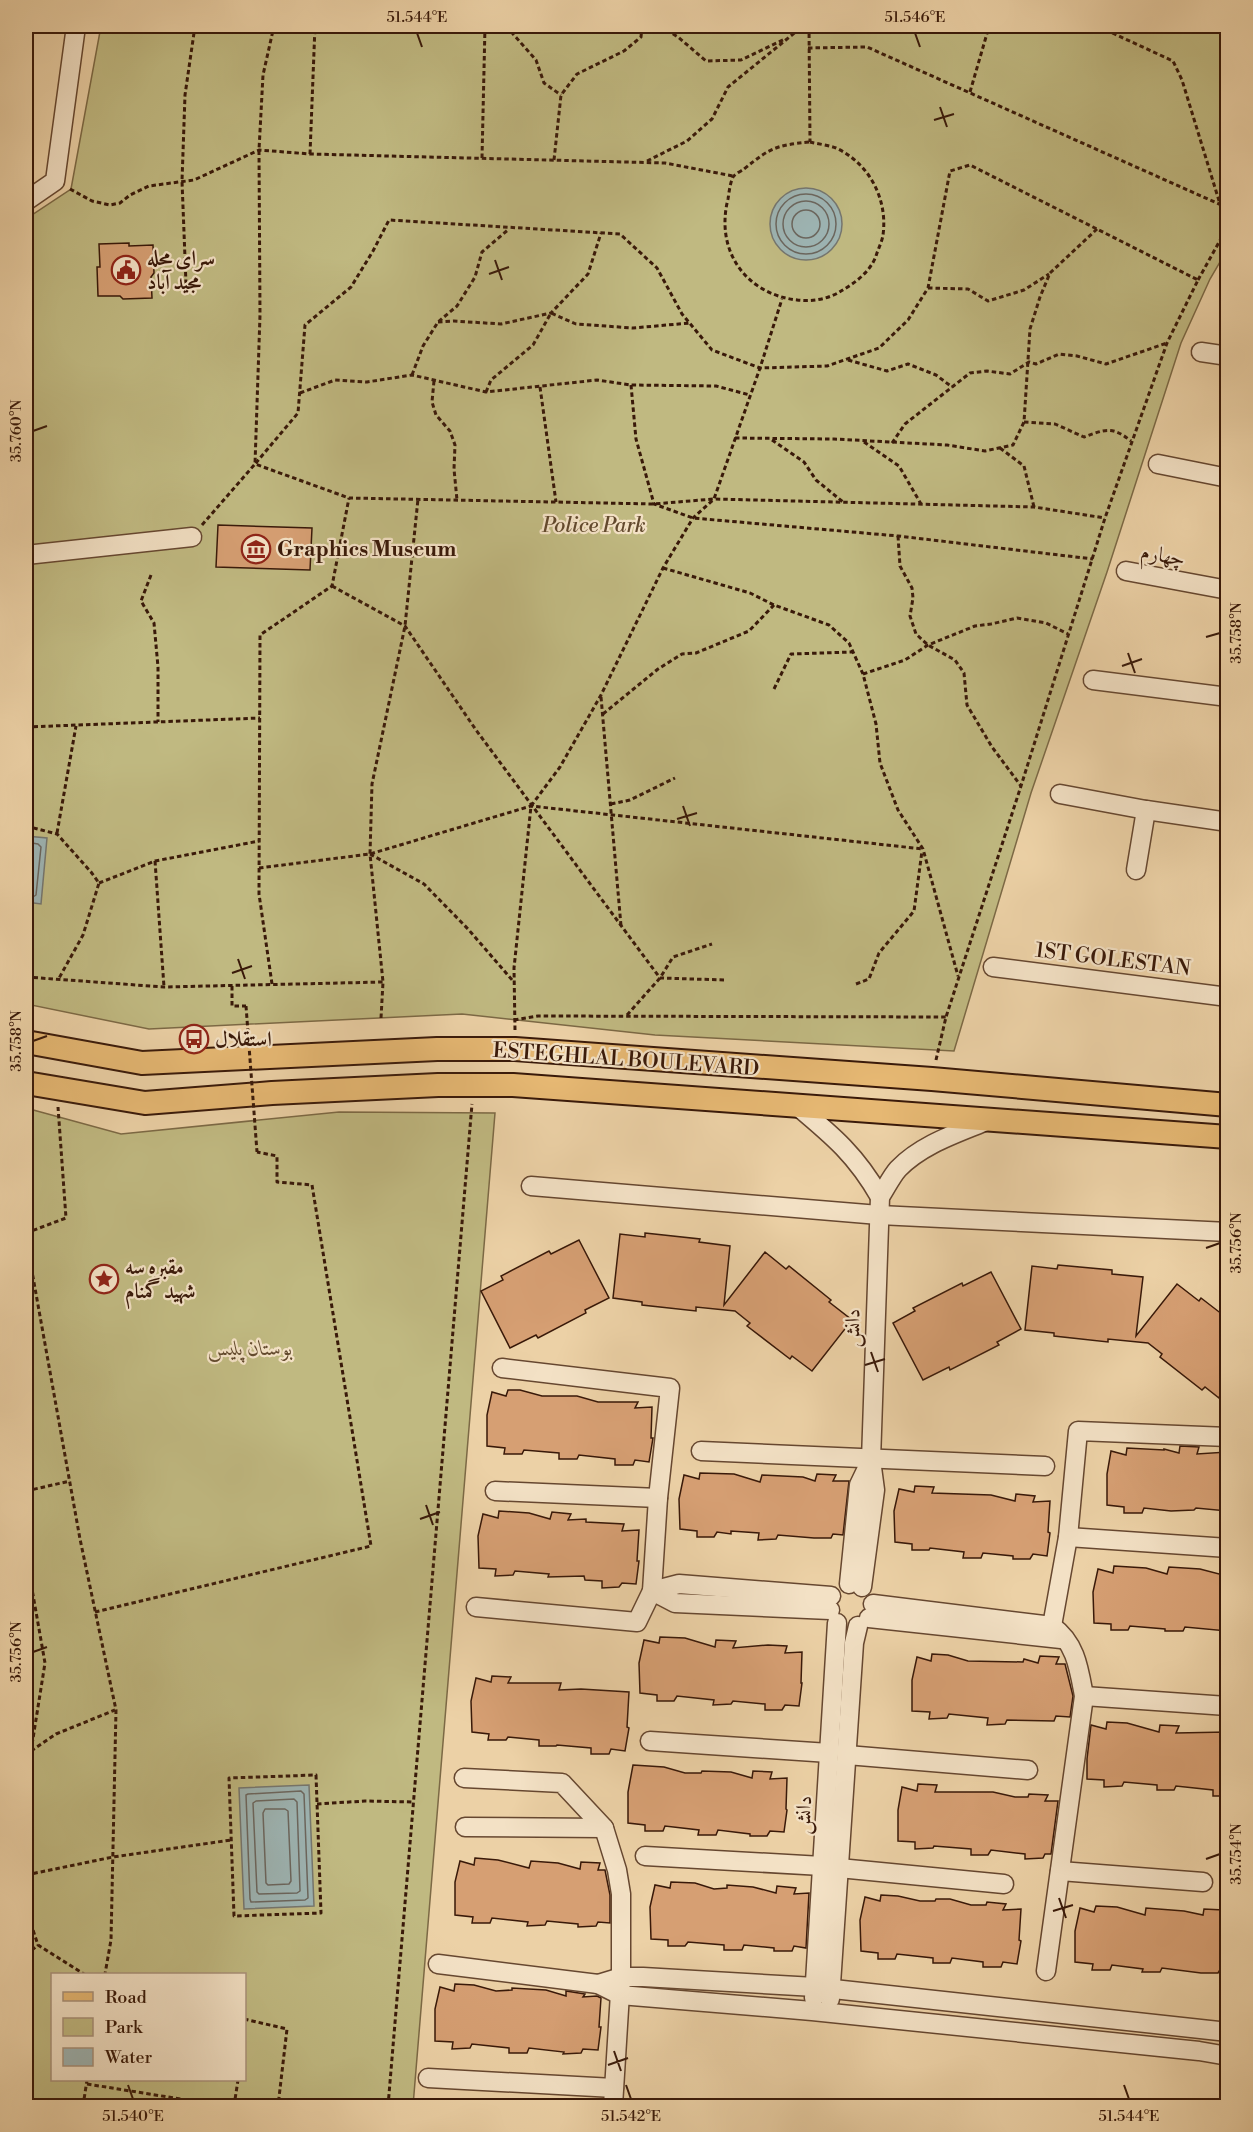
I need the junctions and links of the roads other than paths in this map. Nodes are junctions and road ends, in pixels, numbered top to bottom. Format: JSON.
{"nodes":[{"id":1,"x":76,"y":26,"type":"edge"},
{"id":2,"x":26,"y":201,"type":"edge"},
{"id":3,"x":1201,"y":352,"type":"dead end"},
{"id":4,"x":1227,"y":356,"type":"edge"},
{"id":5,"x":1158,"y":464,"type":"dead end"},
{"id":6,"x":1227,"y":478,"type":"edge"},
{"id":7,"x":192,"y":537,"type":"road end"},
{"id":8,"x":26,"y":555,"type":"edge"},
{"id":9,"x":1126,"y":571,"type":"dead end"},
{"id":10,"x":1227,"y":590,"type":"edge"},
{"id":11,"x":1093,"y":680,"type":"dead end"},
{"id":12,"x":1227,"y":697,"type":"edge"},
{"id":13,"x":1060,"y":794,"type":"dead end"},
{"id":14,"x":1146,"y":810,"type":"junction"},
{"id":15,"x":1227,"y":822,"type":"edge"},
{"id":16,"x":1136,"y":870,"type":"dead end"},
{"id":17,"x":993,"y":967,"type":"dead end"},
{"id":18,"x":1227,"y":997,"type":"edge"},
{"id":19,"x":26,"y":1042,"type":"edge"},
{"id":20,"x":26,"y":1083,"type":"edge"},
{"id":21,"x":796,"y":1105,"type":"junction"},
{"id":22,"x":1227,"y":1105,"type":"edge"},
{"id":23,"x":991,"y":1120,"type":"junction"},
{"id":24,"x":1204,"y":1135,"type":"junction"},
{"id":25,"x":1227,"y":1137,"type":"edge"},
{"id":26,"x":1227,"y":1146,"type":"edge"},
{"id":27,"x":531,"y":1186,"type":"dead end"},
{"id":28,"x":879,"y":1206,"type":"junction"},
{"id":29,"x":1227,"y":1232,"type":"edge"},
{"id":30,"x":502,"y":1368,"type":"dead end"},
{"id":31,"x":1227,"y":1437,"type":"edge"},
{"id":32,"x":701,"y":1451,"type":"dead end"},
{"id":33,"x":871,"y":1460,"type":"junction"},
{"id":34,"x":1045,"y":1467,"type":"dead end"},
{"id":35,"x":495,"y":1491,"type":"dead end"},
{"id":36,"x":658,"y":1498,"type":"junction"},
{"id":37,"x":1068,"y":1537,"type":"junction"},
{"id":38,"x":1227,"y":1548,"type":"edge"},
{"id":39,"x":856,"y":1585,"type":"junction"},
{"id":40,"x":652,"y":1591,"type":"junction"},
{"id":41,"x":476,"y":1607,"type":"dead end"},
{"id":42,"x":833,"y":1610,"type":"junction"},
{"id":43,"x":867,"y":1616,"type":"junction"},
{"id":44,"x":1056,"y":1634,"type":"junction"},
{"id":45,"x":1084,"y":1696,"type":"junction"},
{"id":46,"x":1227,"y":1706,"type":"edge"},
{"id":47,"x":650,"y":1741,"type":"dead end"},
{"id":48,"x":838,"y":1754,"type":"junction"},
{"id":49,"x":1028,"y":1770,"type":"dead end"},
{"id":50,"x":464,"y":1778,"type":"dead end"},
{"id":51,"x":465,"y":1827,"type":"dead end"},
{"id":52,"x":604,"y":1828,"type":"junction"},
{"id":53,"x":645,"y":1856,"type":"dead end"},
{"id":54,"x":831,"y":1867,"type":"junction"},
{"id":55,"x":1060,"y":1871,"type":"junction"},
{"id":56,"x":1203,"y":1882,"type":"dead end"},
{"id":57,"x":1005,"y":1884,"type":"dead end"},
{"id":58,"x":438,"y":1964,"type":"dead end"},
{"id":59,"x":1046,"y":1971,"type":"dead end"},
{"id":60,"x":621,"y":1977,"type":"junction"},
{"id":61,"x":598,"y":1984,"type":"junction"},
{"id":62,"x":823,"y":1988,"type":"junction"},
{"id":63,"x":620,"y":1995,"type":"junction"},
{"id":64,"x":820,"y":2012,"type":"junction"},
{"id":65,"x":1163,"y":2026,"type":"junction"},
{"id":66,"x":1227,"y":2032,"type":"edge"},
{"id":67,"x":1161,"y":2047,"type":"junction"},
{"id":68,"x":1227,"y":2056,"type":"edge"},
{"id":69,"x":428,"y":2078,"type":"dead end"},
{"id":70,"x":614,"y":2097,"type":"edge"}],
"edges":[{"from":1,"to":2,"type":"street"},
{"from":3,"to":4,"type":"street"},
{"from":5,"to":6,"type":"street"},
{"from":7,"to":8,"type":"street"},
{"from":9,"to":10,"type":"street","name":"چهارم"},
{"from":11,"to":12,"type":"street"},
{"from":13,"to":14,"type":"street"},
{"from":14,"to":15,"type":"street"},
{"from":14,"to":16,"type":"street"},
{"from":17,"to":18,"type":"street","name":"1ST GOLESTAN"},
{"from":19,"to":22,"type":"main road","name":"ESTEGHLAL BOULEVARD"},
{"from":20,"to":21,"type":"main road","name":"ESTEGHLAL BOULEVARD"},
{"from":21,"to":23,"type":"main road","name":"ESTEGHLAL BOULEVARD"},
{"from":21,"to":28,"type":"street"},
{"from":23,"to":24,"type":"main road","name":"ESTEGHLAL BOULEVARD"},
{"from":23,"to":28,"type":"street"},
{"from":24,"to":25,"type":"main road","name":"ESTEGHLAL BOULEVARD"},
{"from":24,"to":26,"type":"main road"},
{"from":27,"to":28,"type":"street"},
{"from":28,"to":29,"type":"street"},
{"from":28,"to":33,"type":"street","name":"دانش"},
{"from":30,"to":36,"type":"street"},
{"from":31,"to":37,"type":"street"},
{"from":32,"to":33,"type":"street"},
{"from":33,"to":34,"type":"street"},
{"from":33,"to":39,"type":"street","name":"دانش"},
{"from":35,"to":36,"type":"street"},
{"from":36,"to":40,"type":"street"},
{"from":37,"to":38,"type":"street"},
{"from":37,"to":44,"type":"street"},
{"from":39,"to":42,"type":"street"},
{"from":39,"to":43,"type":"street"},
{"from":40,"to":41,"type":"street"},
{"from":40,"to":42,"type":"street"},
{"from":42,"to":43,"type":"street"},
{"from":42,"to":48,"type":"street","name":"دانش"},
{"from":43,"to":44,"type":"street"},
{"from":43,"to":48,"type":"street","name":"دانش"},
{"from":44,"to":45,"type":"street"},
{"from":45,"to":46,"type":"street"},
{"from":45,"to":55,"type":"street"},
{"from":47,"to":48,"type":"street"},
{"from":48,"to":49,"type":"street"},
{"from":48,"to":54,"type":"street","name":"دانش"},
{"from":50,"to":52,"type":"street"},
{"from":51,"to":52,"type":"street"},
{"from":52,"to":60,"type":"street"},
{"from":53,"to":54,"type":"street"},
{"from":54,"to":57,"type":"street"},
{"from":54,"to":62,"type":"street","name":"دانش"},
{"from":55,"to":56,"type":"street"},
{"from":55,"to":59,"type":"street"},
{"from":58,"to":61,"type":"street"},
{"from":60,"to":61,"type":"street"},
{"from":60,"to":62,"type":"street"},
{"from":60,"to":63,"type":"street"},
{"from":61,"to":63,"type":"street"},
{"from":62,"to":64,"type":"street","name":"دانش"},
{"from":62,"to":65,"type":"street"},
{"from":63,"to":64,"type":"street"},
{"from":63,"to":70,"type":"street"},
{"from":64,"to":67,"type":"street"},
{"from":65,"to":66,"type":"street"},
{"from":65,"to":67,"type":"street"},
{"from":67,"to":68,"type":"street"},
{"from":69,"to":70,"type":"street"}]}
